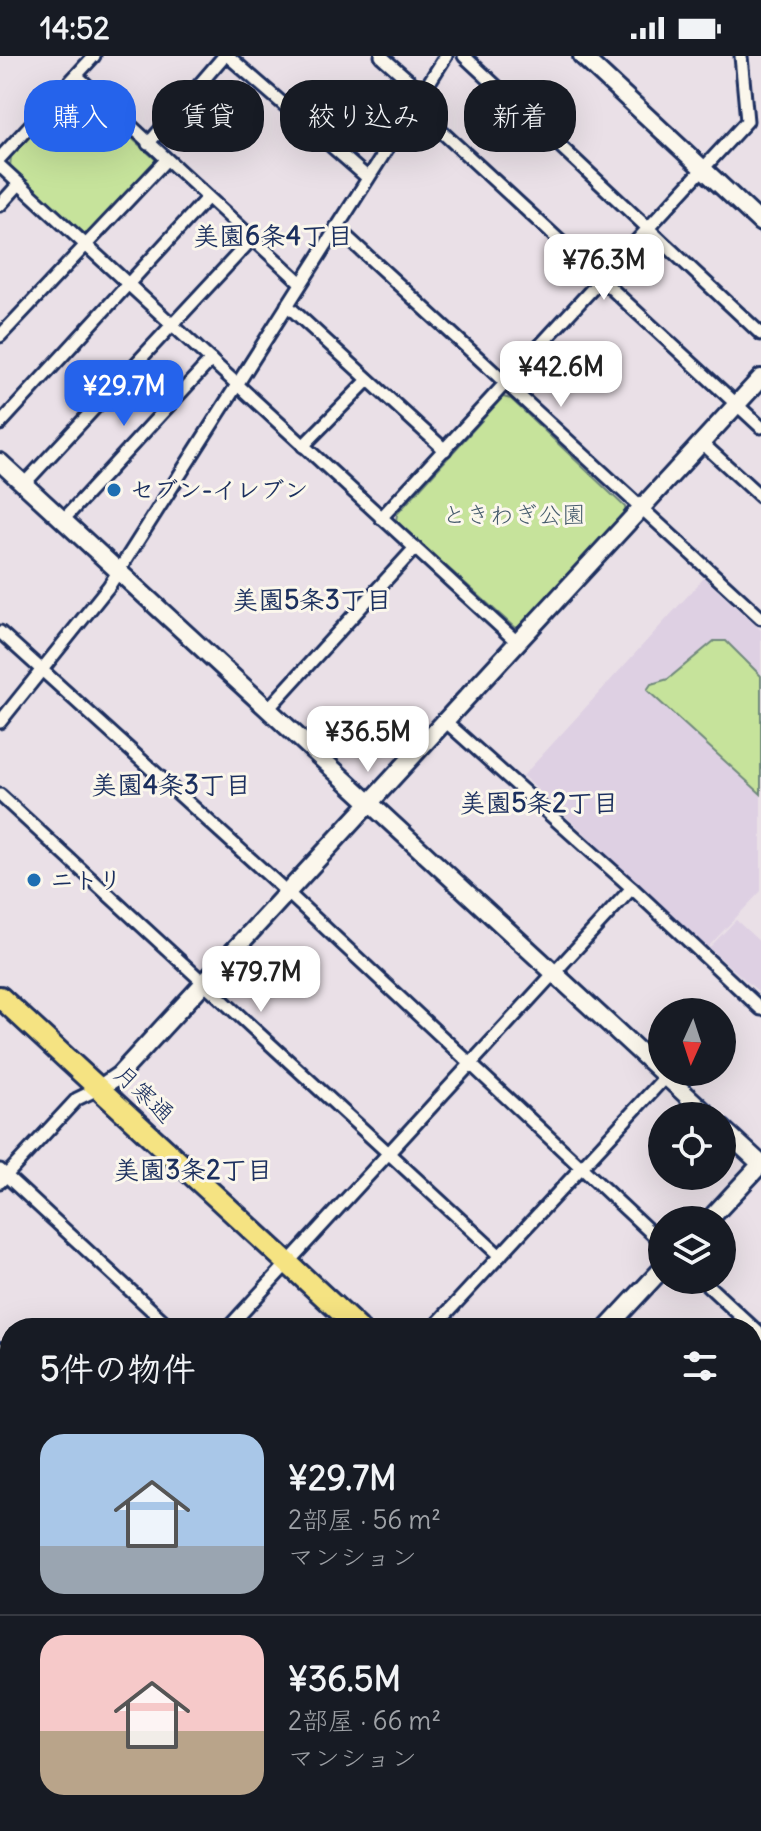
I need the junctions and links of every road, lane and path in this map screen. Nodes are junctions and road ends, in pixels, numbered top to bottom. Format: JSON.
{"nodes":[{"id":1,"x":94,"y":56,"type":"edge"},
{"id":2,"x":226,"y":56,"type":"edge"},
{"id":3,"x":381,"y":56,"type":"edge"},
{"id":4,"x":446,"y":56,"type":"edge"},
{"id":5,"x":464,"y":56,"type":"edge"},
{"id":6,"x":582,"y":56,"type":"edge"},
{"id":7,"x":741,"y":56,"type":"edge"},
{"id":8,"x":77,"y":76,"type":"junction"},
{"id":9,"x":408,"y":80,"type":"edge"},
{"id":10,"x":430,"y":80,"type":"edge"},
{"id":11,"x":448,"y":137,"type":"edge"},
{"id":12,"x":148,"y":144,"type":"junction"},
{"id":13,"x":385,"y":152,"type":"edge"},
{"id":14,"x":0,"y":158,"type":"edge"},
{"id":15,"x":166,"y":160,"type":"junction"},
{"id":16,"x":0,"y":166,"type":"edge"},
{"id":17,"x":703,"y":168,"type":"junction"},
{"id":18,"x":368,"y":178,"type":"junction"},
{"id":19,"x":19,"y":184,"type":"junction"},
{"id":20,"x":207,"y":198,"type":"junction"},
{"id":21,"x":0,"y":205,"type":"edge"},
{"id":22,"x":761,"y":223,"type":"edge"},
{"id":23,"x":336,"y":227,"type":"junction"},
{"id":24,"x":648,"y":227,"type":"junction"},
{"id":25,"x":252,"y":239,"type":"junction"},
{"id":26,"x":86,"y":245,"type":"junction"},
{"id":27,"x":601,"y":279,"type":"junction"},
{"id":28,"x":301,"y":283,"type":"junction"},
{"id":29,"x":128,"y":285,"type":"junction"},
{"id":30,"x":287,"y":305,"type":"junction"},
{"id":31,"x":173,"y":325,"type":"junction"},
{"id":32,"x":761,"y":334,"type":"edge"},
{"id":33,"x":0,"y":336,"type":"edge"},
{"id":34,"x":211,"y":360,"type":"junction"},
{"id":35,"x":761,"y":378,"type":"edge"},
{"id":36,"x":368,"y":380,"type":"junction"},
{"id":37,"x":506,"y":383,"type":"junction"},
{"id":38,"x":236,"y":384,"type":"junction"},
{"id":39,"x":737,"y":404,"type":"junction"},
{"id":40,"x":0,"y":424,"type":"edge"},
{"id":41,"x":761,"y":427,"type":"edge"},
{"id":42,"x":701,"y":442,"type":"junction"},
{"id":43,"x":303,"y":446,"type":"junction"},
{"id":44,"x":445,"y":450,"type":"junction"},
{"id":45,"x":0,"y":462,"type":"edge"},
{"id":46,"x":24,"y":484,"type":"junction"},
{"id":47,"x":761,"y":497,"type":"edge"},
{"id":48,"x":642,"y":507,"type":"junction"},
{"id":49,"x":381,"y":518,"type":"junction"},
{"id":50,"x":63,"y":520,"type":"junction"},
{"id":51,"x":415,"y":548,"type":"junction"},
{"id":52,"x":118,"y":570,"type":"junction"},
{"id":53,"x":761,"y":618,"type":"edge"},
{"id":54,"x":0,"y":632,"type":"edge"},
{"id":55,"x":518,"y":643,"type":"junction"},
{"id":56,"x":42,"y":670,"type":"junction"},
{"id":57,"x":268,"y":709,"type":"junction"},
{"id":58,"x":445,"y":721,"type":"junction"},
{"id":59,"x":0,"y":722,"type":"edge"},
{"id":60,"x":0,"y":795,"type":"edge"},
{"id":61,"x":370,"y":803,"type":"junction"},
{"id":62,"x":632,"y":888,"type":"junction"},
{"id":63,"x":288,"y":893,"type":"junction"},
{"id":64,"x":554,"y":974,"type":"junction"},
{"id":65,"x":203,"y":984,"type":"junction"},
{"id":66,"x":0,"y":997,"type":"edge"},
{"id":67,"x":761,"y":1009,"type":"edge"},
{"id":68,"x":648,"y":1060,"type":"edge"},
{"id":69,"x":470,"y":1066,"type":"junction"},
{"id":70,"x":657,"y":1086,"type":"edge"},
{"id":71,"x":677,"y":1086,"type":"edge"},
{"id":72,"x":100,"y":1088,"type":"junction"},
{"id":73,"x":694,"y":1102,"type":"edge"},
{"id":74,"x":736,"y":1141,"type":"edge"},
{"id":75,"x":388,"y":1156,"type":"junction"},
{"id":76,"x":761,"y":1164,"type":"edge"},
{"id":77,"x":582,"y":1168,"type":"junction"},
{"id":78,"x":2,"y":1176,"type":"edge"},
{"id":79,"x":722,"y":1206,"type":"edge"},
{"id":80,"x":648,"y":1230,"type":"edge"},
{"id":81,"x":500,"y":1256,"type":"junction"},
{"id":82,"x":288,"y":1263,"type":"junction"},
{"id":83,"x":648,"y":1284,"type":"edge"},
{"id":84,"x":717,"y":1294,"type":"edge"},
{"id":85,"x":160,"y":1318,"type":"edge"},
{"id":86,"x":237,"y":1318,"type":"edge"},
{"id":87,"x":347,"y":1318,"type":"edge"},
{"id":88,"x":442,"y":1318,"type":"edge"},
{"id":89,"x":616,"y":1318,"type":"edge"},
{"id":90,"x":743,"y":1318,"type":"edge"}],
"edges":[{"from":1,"to":8,"type":"street"},
{"from":2,"to":12,"type":"street"},
{"from":2,"to":18,"type":"street"},
{"from":3,"to":9,"type":"street"},
{"from":4,"to":10,"type":"street"},
{"from":5,"to":24,"type":"street"},
{"from":6,"to":17,"type":"street"},
{"from":7,"to":17,"type":"street"},
{"from":8,"to":12,"type":"street"},
{"from":8,"to":14,"type":"street"},
{"from":11,"to":27,"type":"street"},
{"from":12,"to":15,"type":"street"},
{"from":13,"to":18,"type":"street"},
{"from":15,"to":20,"type":"street"},
{"from":15,"to":26,"type":"street"},
{"from":16,"to":19,"type":"street"},
{"from":17,"to":22,"type":"street"},
{"from":17,"to":24,"type":"street"},
{"from":18,"to":23,"type":"street"},
{"from":19,"to":21,"type":"street"},
{"from":19,"to":26,"type":"street"},
{"from":20,"to":25,"type":"street"},
{"from":20,"to":29,"type":"street"},
{"from":23,"to":28,"type":"street"},
{"from":23,"to":37,"type":"street"},
{"from":24,"to":27,"type":"street"},
{"from":24,"to":32,"type":"street"},
{"from":25,"to":28,"type":"street"},
{"from":25,"to":31,"type":"street"},
{"from":26,"to":29,"type":"street"},
{"from":26,"to":33,"type":"street"},
{"from":27,"to":37,"type":"street"},
{"from":27,"to":39,"type":"street"},
{"from":28,"to":30,"type":"street"},
{"from":29,"to":31,"type":"street"},
{"from":29,"to":40,"type":"street"},
{"from":30,"to":36,"type":"street"},
{"from":30,"to":38,"type":"street"},
{"from":31,"to":34,"type":"street"},
{"from":31,"to":46,"type":"street"},
{"from":34,"to":38,"type":"street"},
{"from":34,"to":50,"type":"street"},
{"from":35,"to":39,"type":"street"},
{"from":36,"to":43,"type":"street"},
{"from":36,"to":44,"type":"street"},
{"from":37,"to":44,"type":"street"},
{"from":37,"to":48,"type":"street"},
{"from":38,"to":43,"type":"street"},
{"from":38,"to":52,"type":"street"},
{"from":39,"to":41,"type":"street"},
{"from":39,"to":42,"type":"street"},
{"from":42,"to":47,"type":"street"},
{"from":42,"to":48,"type":"street"},
{"from":43,"to":49,"type":"street"},
{"from":44,"to":49,"type":"street"},
{"from":45,"to":46,"type":"street"},
{"from":46,"to":50,"type":"street"},
{"from":48,"to":53,"type":"street"},
{"from":48,"to":55,"type":"street"},
{"from":49,"to":51,"type":"street"},
{"from":50,"to":52,"type":"street"},
{"from":51,"to":55,"type":"street"},
{"from":51,"to":57,"type":"street"},
{"from":52,"to":56,"type":"street"},
{"from":52,"to":57,"type":"street"},
{"from":54,"to":56,"type":"street"},
{"from":55,"to":58,"type":"street"},
{"from":56,"to":59,"type":"street"},
{"from":56,"to":63,"type":"street"},
{"from":57,"to":61,"type":"street"},
{"from":58,"to":61,"type":"street"},
{"from":58,"to":62,"type":"street"},
{"from":60,"to":65,"type":"street"},
{"from":61,"to":63,"type":"street"},
{"from":61,"to":64,"type":"street"},
{"from":62,"to":64,"type":"street"},
{"from":62,"to":67,"type":"street"},
{"from":63,"to":65,"type":"street"},
{"from":63,"to":69,"type":"street"},
{"from":64,"to":68,"type":"street"},
{"from":64,"to":69,"type":"street"},
{"from":65,"to":72,"type":"street"},
{"from":65,"to":75,"type":"street"},
{"from":66,"to":72,"type":"highway","name":"月寒通"},
{"from":69,"to":75,"type":"street"},
{"from":69,"to":77,"type":"street"},
{"from":70,"to":77,"type":"street"},
{"from":71,"to":73,"type":"street"},
{"from":72,"to":78,"type":"street"},
{"from":72,"to":82,"type":"highway","name":"月寒通"},
{"from":74,"to":76,"type":"street"},
{"from":75,"to":81,"type":"street"},
{"from":75,"to":82,"type":"street"},
{"from":76,"to":79,"type":"street"},
{"from":77,"to":80,"type":"street"},
{"from":77,"to":81,"type":"street"},
{"from":78,"to":85,"type":"street"},
{"from":81,"to":88,"type":"street"},
{"from":82,"to":86,"type":"street"},
{"from":82,"to":87,"type":"highway","name":"月寒通"},
{"from":83,"to":89,"type":"street"},
{"from":84,"to":90,"type":"street"}]}
